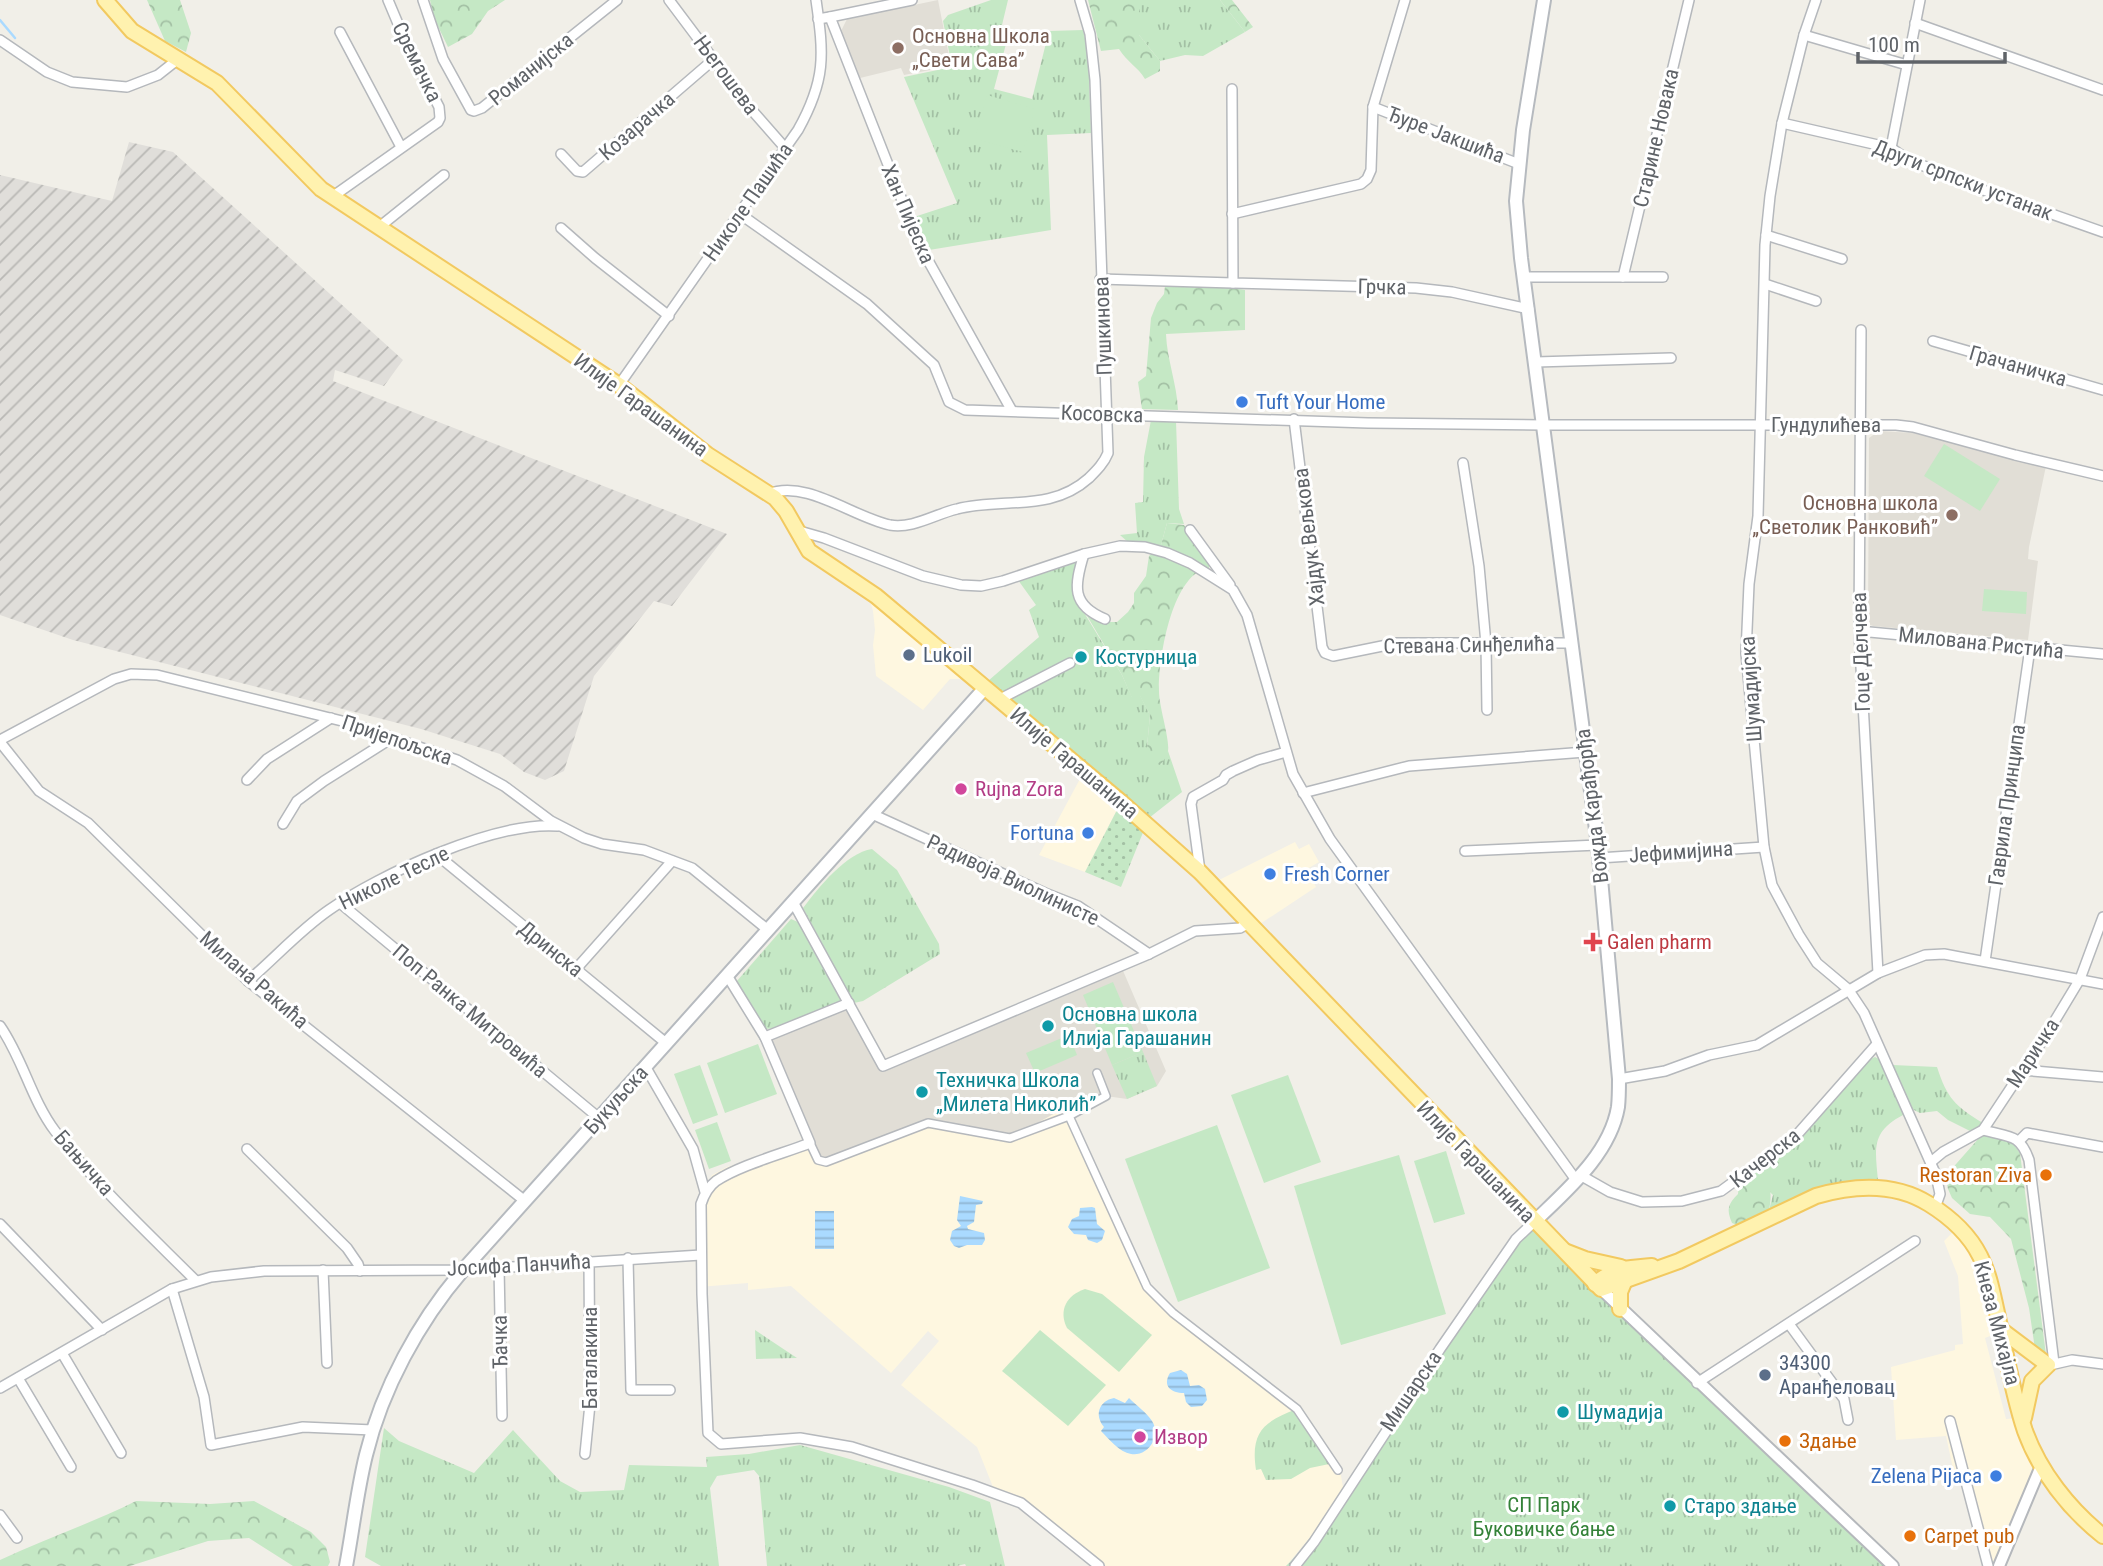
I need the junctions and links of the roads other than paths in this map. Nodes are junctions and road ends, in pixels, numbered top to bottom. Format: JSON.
{"nodes":[{"id":1,"x":106,"y":0,"type":"edge"},
{"id":2,"x":388,"y":0,"type":"edge"},
{"id":3,"x":423,"y":0,"type":"edge"},
{"id":4,"x":617,"y":0,"type":"edge"},
{"id":5,"x":669,"y":0,"type":"edge"},
{"id":6,"x":816,"y":0,"type":"edge"},
{"id":7,"x":912,"y":0,"type":"edge"},
{"id":8,"x":1080,"y":0,"type":"edge"},
{"id":9,"x":1405,"y":0,"type":"edge"},
{"id":10,"x":1544,"y":0,"type":"edge"},
{"id":11,"x":1689,"y":0,"type":"edge"},
{"id":12,"x":1816,"y":0,"type":"edge"},
{"id":13,"x":1920,"y":0,"type":"edge"},
{"id":14,"x":830,"y":18,"type":"junction"},
{"id":15,"x":818,"y":19,"type":"junction"},
{"id":16,"x":1915,"y":23,"type":"junction"},
{"id":17,"x":340,"y":32,"type":"dead end"},
{"id":18,"x":1804,"y":35,"type":"junction"},
{"id":19,"x":0,"y":40,"type":"edge"},
{"id":20,"x":177,"y":60,"type":"junction"},
{"id":21,"x":713,"y":60,"type":"junction"},
{"id":22,"x":1908,"y":65,"type":"junction"},
{"id":23,"x":1232,"y":89,"type":"dead end"},
{"id":24,"x":2103,"y":90,"type":"edge"},
{"id":25,"x":1373,"y":107,"type":"junction"},
{"id":26,"x":1782,"y":123,"type":"junction"},
{"id":27,"x":401,"y":147,"type":"junction"},
{"id":28,"x":1891,"y":148,"type":"junction"},
{"id":29,"x":786,"y":149,"type":"junction"},
{"id":30,"x":561,"y":154,"type":"dead end"},
{"id":31,"x":1519,"y":164,"type":"junction"},
{"id":32,"x":444,"y":174,"type":"dead end"},
{"id":33,"x":332,"y":197,"type":"junction"},
{"id":34,"x":740,"y":214,"type":"junction"},
{"id":35,"x":1232,"y":214,"type":"junction"},
{"id":36,"x":378,"y":228,"type":"junction"},
{"id":37,"x":561,"y":228,"type":"dead end"},
{"id":38,"x":2103,"y":232,"type":"edge"},
{"id":39,"x":1766,"y":235,"type":"junction"},
{"id":40,"x":1842,"y":259,"type":"dead end"},
{"id":41,"x":1525,"y":277,"type":"junction"},
{"id":42,"x":1623,"y":277,"type":"junction"},
{"id":43,"x":1663,"y":277,"type":"dead end"},
{"id":44,"x":1100,"y":279,"type":"junction"},
{"id":45,"x":1233,"y":282,"type":"junction"},
{"id":46,"x":1765,"y":285,"type":"junction"},
{"id":47,"x":1816,"y":300,"type":"dead end"},
{"id":48,"x":1529,"y":309,"type":"junction"},
{"id":49,"x":669,"y":316,"type":"junction"},
{"id":50,"x":1861,"y":330,"type":"dead end"},
{"id":51,"x":1933,"y":341,"type":"dead end"},
{"id":52,"x":1671,"y":358,"type":"dead end"},
{"id":53,"x":1536,"y":362,"type":"junction"},
{"id":54,"x":619,"y":385,"type":"junction"},
{"id":55,"x":2103,"y":390,"type":"edge"},
{"id":56,"x":1012,"y":411,"type":"junction"},
{"id":57,"x":1106,"y":414,"type":"junction"},
{"id":58,"x":1294,"y":419,"type":"junction"},
{"id":59,"x":1544,"y":425,"type":"junction"},
{"id":60,"x":1859,"y":425,"type":"junction"},
{"id":61,"x":1761,"y":426,"type":"junction"},
{"id":62,"x":1463,"y":463,"type":"dead end"},
{"id":63,"x":2103,"y":476,"type":"edge"},
{"id":64,"x":768,"y":494,"type":"junction"},
{"id":65,"x":796,"y":530,"type":"junction"},
{"id":66,"x":1190,"y":530,"type":"dead end"},
{"id":67,"x":1084,"y":554,"type":"junction"},
{"id":68,"x":1233,"y":590,"type":"junction"},
{"id":69,"x":1105,"y":619,"type":"dead end"},
{"id":70,"x":1859,"y":631,"type":"junction"},
{"id":71,"x":1572,"y":643,"type":"junction"},
{"id":72,"x":1486,"y":644,"type":"junction"},
{"id":73,"x":2030,"y":648,"type":"junction"},
{"id":74,"x":1325,"y":653,"type":"joint"},
{"id":75,"x":2103,"y":654,"type":"edge"},
{"id":76,"x":1070,"y":663,"type":"dead end"},
{"id":77,"x":984,"y":689,"type":"junction"},
{"id":78,"x":998,"y":700,"type":"junction"},
{"id":79,"x":1487,"y":710,"type":"dead end"},
{"id":80,"x":331,"y":718,"type":"junction"},
{"id":81,"x":392,"y":738,"type":"junction"},
{"id":82,"x":0,"y":741,"type":"edge"},
{"id":83,"x":1286,"y":752,"type":"junction"},
{"id":84,"x":1585,"y":752,"type":"junction"},
{"id":85,"x":247,"y":780,"type":"dead end"},
{"id":86,"x":1303,"y":793,"type":"junction"},
{"id":87,"x":872,"y":814,"type":"junction"},
{"id":88,"x":284,"y":824,"type":"dead end"},
{"id":89,"x":564,"y":827,"type":"junction"},
{"id":90,"x":1764,"y":847,"type":"junction"},
{"id":91,"x":1465,"y":850,"type":"dead end"},
{"id":92,"x":1598,"y":851,"type":"junction"},
{"id":93,"x":436,"y":855,"type":"junction"},
{"id":94,"x":672,"y":861,"type":"junction"},
{"id":95,"x":1200,"y":872,"type":"junction"},
{"id":96,"x":793,"y":902,"type":"junction"},
{"id":97,"x":340,"y":904,"type":"junction"},
{"id":98,"x":2103,"y":917,"type":"edge"},
{"id":99,"x":1249,"y":923,"type":"junction"},
{"id":100,"x":768,"y":930,"type":"junction"},
{"id":101,"x":1149,"y":954,"type":"junction"},
{"id":102,"x":1985,"y":961,"type":"junction"},
{"id":103,"x":576,"y":970,"type":"junction"},
{"id":104,"x":1878,"y":973,"type":"junction"},
{"id":105,"x":727,"y":977,"type":"junction"},
{"id":106,"x":2080,"y":979,"type":"junction"},
{"id":107,"x":248,"y":981,"type":"junction"},
{"id":108,"x":2103,"y":984,"type":"edge"},
{"id":109,"x":1848,"y":989,"type":"junction"},
{"id":110,"x":849,"y":1003,"type":"junction"},
{"id":111,"x":0,"y":1026,"type":"edge"},
{"id":112,"x":765,"y":1037,"type":"junction"},
{"id":113,"x":666,"y":1043,"type":"junction"},
{"id":114,"x":1877,"y":1044,"type":"junction"},
{"id":115,"x":645,"y":1066,"type":"junction"},
{"id":116,"x":2022,"y":1070,"type":"junction"},
{"id":117,"x":1097,"y":1073,"type":"dead end"},
{"id":118,"x":2103,"y":1077,"type":"edge"},
{"id":119,"x":1619,"y":1079,"type":"junction"},
{"id":120,"x":1069,"y":1116,"type":"junction"},
{"id":121,"x":599,"y":1118,"type":"junction"},
{"id":122,"x":1983,"y":1130,"type":"junction"},
{"id":123,"x":2020,"y":1140,"type":"junction"},
{"id":124,"x":810,"y":1143,"type":"junction"},
{"id":125,"x":2103,"y":1147,"type":"edge"},
{"id":126,"x":247,"y":1149,"type":"dead end"},
{"id":127,"x":1931,"y":1163,"type":"junction"},
{"id":128,"x":1578,"y":1178,"type":"junction"},
{"id":129,"x":705,"y":1192,"type":"junction"},
{"id":130,"x":526,"y":1201,"type":"junction"},
{"id":131,"x":1935,"y":1208,"type":"junction"},
{"id":132,"x":1534,"y":1222,"type":"junction"},
{"id":133,"x":0,"y":1224,"type":"edge"},
{"id":134,"x":1915,"y":1241,"type":"dead end"},
{"id":135,"x":1564,"y":1251,"type":"junction"},
{"id":136,"x":701,"y":1255,"type":"junction"},
{"id":137,"x":628,"y":1258,"type":"junction"},
{"id":138,"x":589,"y":1261,"type":"junction"},
{"id":139,"x":499,"y":1268,"type":"junction"},
{"id":140,"x":323,"y":1270,"type":"junction"},
{"id":141,"x":463,"y":1270,"type":"junction"},
{"id":142,"x":360,"y":1271,"type":"junction"},
{"id":143,"x":1624,"y":1274,"type":"junction"},
{"id":144,"x":195,"y":1280,"type":"junction"},
{"id":145,"x":1598,"y":1287,"type":"junction"},
{"id":146,"x":172,"y":1289,"type":"junction"},
{"id":147,"x":1620,"y":1309,"type":"junction"},
{"id":148,"x":1789,"y":1324,"type":"junction"},
{"id":149,"x":2000,"y":1329,"type":"junction"},
{"id":150,"x":102,"y":1330,"type":"junction"},
{"id":151,"x":62,"y":1353,"type":"junction"},
{"id":152,"x":327,"y":1363,"type":"dead end"},
{"id":153,"x":2051,"y":1364,"type":"junction"},
{"id":154,"x":2103,"y":1364,"type":"edge"},
{"id":155,"x":18,"y":1378,"type":"junction"},
{"id":156,"x":1697,"y":1383,"type":"junction"},
{"id":157,"x":0,"y":1388,"type":"edge"},
{"id":158,"x":670,"y":1390,"type":"dead end"},
{"id":159,"x":502,"y":1416,"type":"dead end"},
{"id":160,"x":1848,"y":1420,"type":"dead end"},
{"id":161,"x":1950,"y":1421,"type":"dead end"},
{"id":162,"x":2023,"y":1424,"type":"junction"},
{"id":163,"x":373,"y":1430,"type":"junction"},
{"id":164,"x":121,"y":1453,"type":"dead end"},
{"id":165,"x":585,"y":1454,"type":"dead end"},
{"id":166,"x":2041,"y":1466,"type":"junction"},
{"id":167,"x":71,"y":1467,"type":"dead end"},
{"id":168,"x":1338,"y":1469,"type":"dead end"},
{"id":169,"x":0,"y":1515,"type":"edge"},
{"id":170,"x":2103,"y":1536,"type":"edge"},
{"id":171,"x":17,"y":1538,"type":"dead end"},
{"id":172,"x":346,"y":1566,"type":"edge"},
{"id":173,"x":1098,"y":1566,"type":"edge"},
{"id":174,"x":1296,"y":1566,"type":"edge"},
{"id":175,"x":1893,"y":1566,"type":"edge"},
{"id":176,"x":1988,"y":1566,"type":"edge"},
{"id":177,"x":1998,"y":1566,"type":"edge"}],
"edges":[{"from":1,"to":20,"type":"main road","name":"Илије Гарашанина"},
{"from":2,"to":27,"type":"street","name":"Сремачка"},
{"from":3,"to":4,"type":"street","name":"Романијска"},
{"from":5,"to":21,"type":"street","name":"Његошева"},
{"from":6,"to":15,"type":"street","name":"Николе Пашића"},
{"from":7,"to":14,"type":"street"},
{"from":8,"to":44,"type":"street","name":"Пушкинова"},
{"from":9,"to":25,"type":"street"},
{"from":10,"to":31,"type":"main road","name":"Вожда Карађорђа"},
{"from":11,"to":42,"type":"street","name":"Старине Новака"},
{"from":12,"to":18,"type":"street","name":"Шумадијска"},
{"from":13,"to":16,"type":"street"},
{"from":14,"to":15,"type":"street"},
{"from":14,"to":56,"type":"street","name":"Хан Пијеска"},
{"from":15,"to":29,"type":"street","name":"Николе Пашића"},
{"from":16,"to":22,"type":"street"},
{"from":16,"to":24,"type":"street"},
{"from":17,"to":27,"type":"street"},
{"from":18,"to":22,"type":"street"},
{"from":18,"to":26,"type":"street","name":"Шумадијска"},
{"from":19,"to":20,"type":"street"},
{"from":20,"to":33,"type":"main road","name":"Илије Гарашанина"},
{"from":21,"to":29,"type":"street","name":"Његошева"},
{"from":21,"to":30,"type":"street","name":"Козарачка"},
{"from":22,"to":28,"type":"street"},
{"from":23,"to":35,"type":"street"},
{"from":25,"to":31,"type":"street","name":"Ђуре Јакшића"},
{"from":25,"to":35,"type":"street"},
{"from":26,"to":28,"type":"street","name":"Други српски устанак"},
{"from":26,"to":39,"type":"street","name":"Шумадијска"},
{"from":27,"to":33,"type":"street","name":"Сремачка"},
{"from":28,"to":38,"type":"street","name":"Други српски устанак"},
{"from":29,"to":34,"type":"street","name":"Николе Пашића"},
{"from":31,"to":41,"type":"main road","name":"Вожда Карађорђа"},
{"from":32,"to":36,"type":"street"},
{"from":33,"to":36,"type":"main road","name":"Илије Гарашанина"},
{"from":34,"to":49,"type":"street","name":"Николе Пашића"},
{"from":34,"to":56,"type":"street","name":"Косовска"},
{"from":35,"to":45,"type":"street"},
{"from":36,"to":54,"type":"main road","name":"Илије Гарашанина"},
{"from":37,"to":49,"type":"street"},
{"from":39,"to":40,"type":"street"},
{"from":39,"to":46,"type":"street","name":"Шумадијска"},
{"from":41,"to":42,"type":"street"},
{"from":41,"to":48,"type":"main road","name":"Вожда Карађорђа"},
{"from":42,"to":43,"type":"street"},
{"from":44,"to":45,"type":"street","name":"Грчка"},
{"from":44,"to":57,"type":"street","name":"Пушкинова"},
{"from":45,"to":48,"type":"street","name":"Грчка"},
{"from":46,"to":47,"type":"street"},
{"from":46,"to":61,"type":"street","name":"Шумадијска"},
{"from":48,"to":53,"type":"main road","name":"Вожда Карађорђа"},
{"from":49,"to":54,"type":"street","name":"Николе Пашића"},
{"from":50,"to":60,"type":"street","name":"Гоце Делчева"},
{"from":51,"to":55,"type":"street","name":"Грачаничка"},
{"from":52,"to":53,"type":"street"},
{"from":53,"to":59,"type":"main road","name":"Вожда Карађорђа"},
{"from":54,"to":64,"type":"main road","name":"Илије Гарашанина"},
{"from":56,"to":57,"type":"street","name":"Косовска"},
{"from":57,"to":58,"type":"street","name":"Косовска"},
{"from":57,"to":64,"type":"street","name":"Пушкинова"},
{"from":58,"to":59,"type":"street","name":"Косовска"},
{"from":58,"to":74,"type":"street","name":"Хајдук Вељкова"},
{"from":59,"to":61,"type":"street","name":"Гундулићева"},
{"from":59,"to":71,"type":"main road","name":"Вожда Карађорђа"},
{"from":60,"to":61,"type":"street","name":"Гундулићева"},
{"from":60,"to":63,"type":"street","name":"Гундулићева"},
{"from":60,"to":70,"type":"street","name":"Гоце Делчева"},
{"from":61,"to":90,"type":"street","name":"Шумадијска"},
{"from":62,"to":72,"type":"street"},
{"from":64,"to":65,"type":"main road","name":"Илије Гарашанина"},
{"from":65,"to":67,"type":"street"},
{"from":65,"to":77,"type":"main road","name":"Илије Гарашанина"},
{"from":66,"to":68,"type":"street"},
{"from":67,"to":68,"type":"street"},
{"from":67,"to":69,"type":"street"},
{"from":68,"to":83,"type":"street"},
{"from":70,"to":73,"type":"street","name":"Милована Ристића"},
{"from":70,"to":104,"type":"street","name":"Гоце Делчева"},
{"from":71,"to":72,"type":"street","name":"Стевана Синђелића"},
{"from":71,"to":84,"type":"main road","name":"Вожда Карађорђа"},
{"from":72,"to":74,"type":"street","name":"Стевана Синђелића"},
{"from":72,"to":79,"type":"street"},
{"from":73,"to":75,"type":"street","name":"Милована Ристића"},
{"from":73,"to":102,"type":"street","name":"Гаврила Принципа"},
{"from":76,"to":78,"type":"street"},
{"from":77,"to":78,"type":"main road","name":"Илије Гарашанина"},
{"from":77,"to":87,"type":"main road","name":"Букуљска"},
{"from":78,"to":95,"type":"main road","name":"Илије Гарашанина"},
{"from":80,"to":81,"type":"street","name":"Пријепољска"},
{"from":80,"to":82,"type":"street","name":"Пријепољска"},
{"from":80,"to":85,"type":"street"},
{"from":81,"to":88,"type":"street"},
{"from":81,"to":89,"type":"street","name":"Пријепољска"},
{"from":82,"to":107,"type":"street","name":"Милана Ракића"},
{"from":83,"to":86,"type":"street"},
{"from":83,"to":95,"type":"street"},
{"from":84,"to":86,"type":"street"},
{"from":84,"to":92,"type":"main road","name":"Вожда Карађорђа"},
{"from":86,"to":128,"type":"street"},
{"from":87,"to":96,"type":"main road","name":"Букуљска"},
{"from":87,"to":101,"type":"street","name":"Радивоја Виолинисте"},
{"from":89,"to":93,"type":"street","name":"Николе Тесле"},
{"from":89,"to":94,"type":"street","name":"Пријепољска"},
{"from":90,"to":92,"type":"street","name":"Јефимијина"},
{"from":90,"to":109,"type":"street","name":"Шумадијска"},
{"from":91,"to":92,"type":"street","name":"Јефимијина"},
{"from":92,"to":119,"type":"main road","name":"Вожда Карађорђа"},
{"from":93,"to":97,"type":"street","name":"Николе Тесле"},
{"from":93,"to":103,"type":"street","name":"Дринска"},
{"from":94,"to":100,"type":"street","name":"Пријепољска"},
{"from":94,"to":103,"type":"street"},
{"from":95,"to":99,"type":"main road","name":"Илије Гарашанина"},
{"from":96,"to":100,"type":"main road","name":"Букуљска"},
{"from":96,"to":110,"type":"street"},
{"from":97,"to":107,"type":"street","name":"Николе Тесле"},
{"from":97,"to":121,"type":"street","name":"Поп Ранка Митровића"},
{"from":98,"to":106,"type":"street","name":"Маричка"},
{"from":99,"to":101,"type":"street"},
{"from":99,"to":132,"type":"main road","name":"Илије Гарашанина"},
{"from":100,"to":105,"type":"main road","name":"Букуљска"},
{"from":101,"to":110,"type":"street"},
{"from":102,"to":104,"type":"street"},
{"from":102,"to":106,"type":"street"},
{"from":103,"to":113,"type":"street","name":"Дринска"},
{"from":104,"to":109,"type":"street"},
{"from":105,"to":112,"type":"street"},
{"from":105,"to":113,"type":"main road","name":"Букуљска"},
{"from":106,"to":108,"type":"street"},
{"from":106,"to":116,"type":"street","name":"Маричка"},
{"from":107,"to":130,"type":"street","name":"Милана Ракића"},
{"from":109,"to":114,"type":"street","name":"Шумадијска"},
{"from":109,"to":119,"type":"street"},
{"from":110,"to":112,"type":"street"},
{"from":111,"to":144,"type":"street","name":"Бањичка"},
{"from":112,"to":124,"type":"street"},
{"from":113,"to":115,"type":"main road","name":"Букуљска"},
{"from":114,"to":127,"type":"street","name":"Шумадијска"},
{"from":114,"to":128,"type":"street","name":"Качерска"},
{"from":115,"to":121,"type":"main road","name":"Букуљска"},
{"from":115,"to":129,"type":"street"},
{"from":116,"to":118,"type":"street"},
{"from":116,"to":122,"type":"street","name":"Маричка"},
{"from":117,"to":120,"type":"street"},
{"from":119,"to":128,"type":"main road","name":"Вожда Карађорђа"},
{"from":120,"to":124,"type":"street"},
{"from":120,"to":168,"type":"street"},
{"from":121,"to":130,"type":"main road","name":"Букуљска"},
{"from":122,"to":123,"type":"street"},
{"from":122,"to":127,"type":"street","name":"Маричка"},
{"from":123,"to":125,"type":"street"},
{"from":123,"to":153,"type":"street"},
{"from":124,"to":129,"type":"street"},
{"from":126,"to":142,"type":"street"},
{"from":127,"to":131,"type":"street","name":"Шумадијска"},
{"from":128,"to":132,"type":"main road","name":"Вожда Карађорђа"},
{"from":129,"to":136,"type":"street"},
{"from":130,"to":141,"type":"main road","name":"Букуљска"},
{"from":131,"to":143,"type":"main road","name":"Кнеза Михајла"},
{"from":131,"to":149,"type":"main road","name":"Кнеза Михајла"},
{"from":132,"to":135,"type":"main road","name":"Илије Гарашанина"},
{"from":132,"to":174,"type":"street","name":"Мишарска"},
{"from":133,"to":150,"type":"street"},
{"from":134,"to":148,"type":"street"},
{"from":135,"to":143,"type":"main road"},
{"from":135,"to":145,"type":"main road","name":"Илије Гарашанина"},
{"from":136,"to":137,"type":"street","name":"Јосифа Панчића"},
{"from":136,"to":173,"type":"street"},
{"from":137,"to":138,"type":"street","name":"Јосифа Панчића"},
{"from":137,"to":158,"type":"street"},
{"from":138,"to":139,"type":"street","name":"Јосифа Панчића"},
{"from":138,"to":165,"type":"street","name":"Баталакина"},
{"from":139,"to":141,"type":"street","name":"Јосифа Панчића"},
{"from":139,"to":159,"type":"street","name":"Ђачка"},
{"from":140,"to":142,"type":"street","name":"Јосифа Панчића"},
{"from":140,"to":144,"type":"street","name":"Јосифа Панчића"},
{"from":140,"to":152,"type":"street"},
{"from":141,"to":142,"type":"street","name":"Јосифа Панчића"},
{"from":141,"to":163,"type":"main road","name":"Букуљска"},
{"from":143,"to":145,"type":"main road","name":"Кнеза Михајла"},
{"from":143,"to":147,"type":"main road"},
{"from":144,"to":146,"type":"street","name":"Јосифа Панчића"},
{"from":145,"to":147,"type":"street","name":"Илије Гарашанина"},
{"from":146,"to":150,"type":"street","name":"Јосифа Панчића"},
{"from":146,"to":163,"type":"street"},
{"from":147,"to":156,"type":"street","name":"Илије Гарашанина"},
{"from":148,"to":156,"type":"street"},
{"from":148,"to":160,"type":"street"},
{"from":149,"to":153,"type":"main road"},
{"from":149,"to":162,"type":"main road","name":"Кнеза Михајла"},
{"from":150,"to":151,"type":"street","name":"Јосифа Панчића"},
{"from":151,"to":155,"type":"street","name":"Јосифа Панчића"},
{"from":151,"to":164,"type":"street"},
{"from":153,"to":154,"type":"street"},
{"from":153,"to":162,"type":"main road"},
{"from":155,"to":157,"type":"street","name":"Јосифа Панчића"},
{"from":155,"to":167,"type":"street"},
{"from":156,"to":175,"type":"street","name":"Илије Гарашанина"},
{"from":161,"to":176,"type":"street"},
{"from":162,"to":166,"type":"main road","name":"Кнеза Михајла"},
{"from":163,"to":172,"type":"main road","name":"Букуљска"},
{"from":166,"to":170,"type":"main road","name":"Кнеза Михајла"},
{"from":166,"to":177,"type":"street"},
{"from":169,"to":171,"type":"street"}]}
